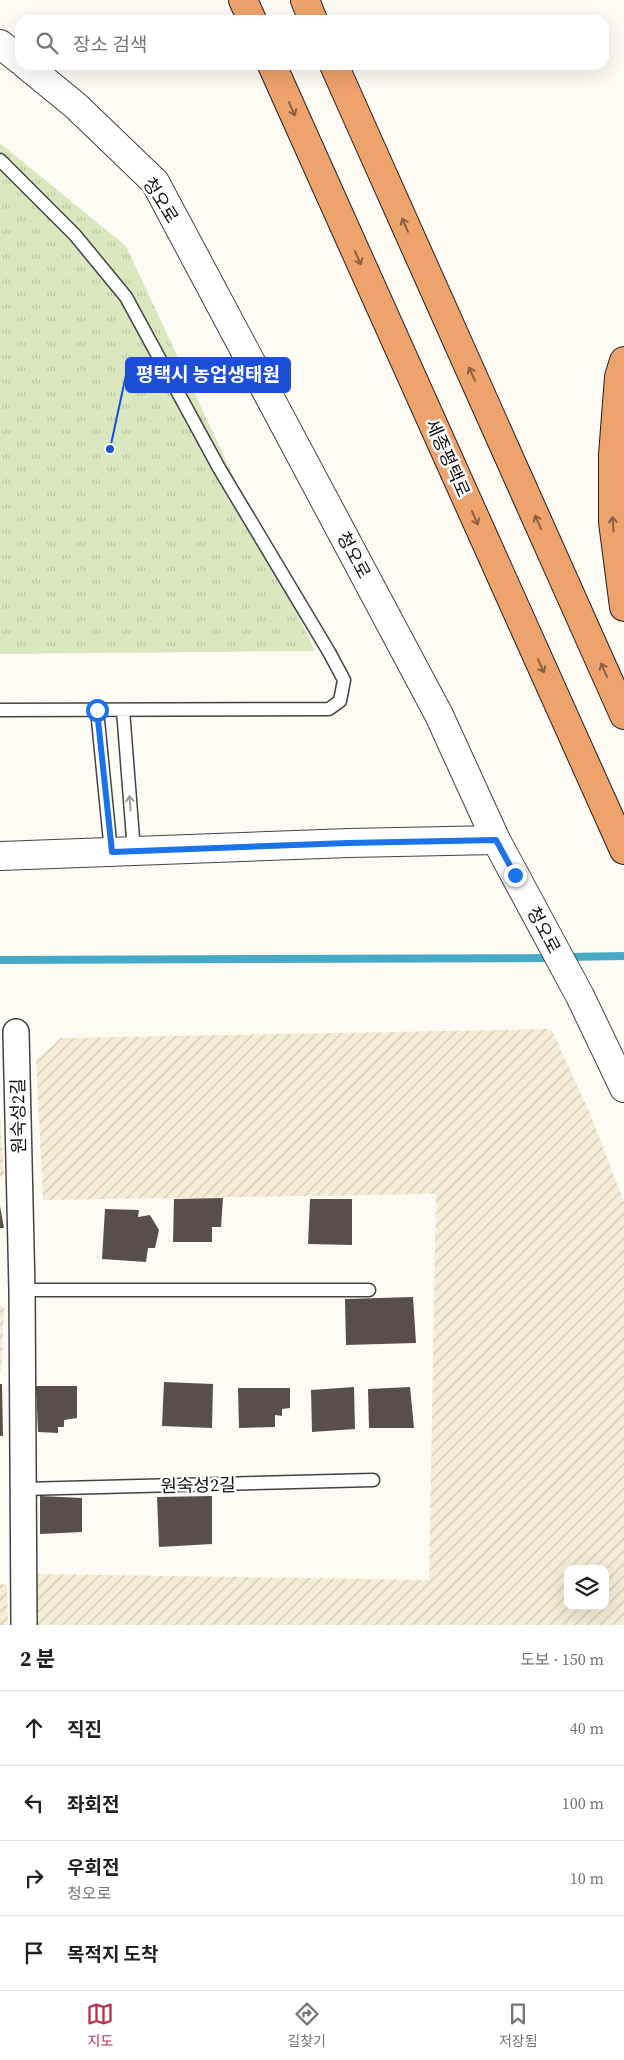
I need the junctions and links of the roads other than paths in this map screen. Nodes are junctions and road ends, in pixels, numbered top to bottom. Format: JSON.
{"nodes":[{"id":1,"x":242,"y":0,"type":"edge"},
{"id":2,"x":304,"y":0,"type":"edge"},
{"id":3,"x":250,"y":15,"type":"edge"},
{"id":4,"x":312,"y":15,"type":"edge"},
{"id":5,"x":0,"y":44,"type":"edge"},
{"id":6,"x":15,"y":56,"type":"edge"},
{"id":7,"x":32,"y":70,"type":"edge"},
{"id":8,"x":274,"y":70,"type":"edge"},
{"id":9,"x":336,"y":70,"type":"edge"},
{"id":10,"x":0,"y":160,"type":"edge"},
{"id":11,"x":624,"y":361,"type":"edge"},
{"id":12,"x":624,"y":607,"type":"edge"},
{"id":13,"x":0,"y":710,"type":"edge"},
{"id":14,"x":97,"y":710,"type":"junction"},
{"id":15,"x":122,"y":710,"type":"junction"},
{"id":16,"x":624,"y":715,"type":"edge"},
{"id":17,"x":496,"y":840,"type":"junction"},
{"id":18,"x":624,"y":850,"type":"edge"},
{"id":19,"x":123,"y":852,"type":"junction"},
{"id":20,"x":0,"y":856,"type":"edge"},
{"id":21,"x":16,"y":1032,"type":"dead end"},
{"id":22,"x":624,"y":1088,"type":"edge"},
{"id":23,"x":22,"y":1290,"type":"junction"},
{"id":24,"x":369,"y":1290,"type":"dead end"},
{"id":25,"x":373,"y":1480,"type":"dead end"},
{"id":26,"x":23,"y":1489,"type":"junction"},
{"id":27,"x":24,"y":1625,"type":"edge"}],
"edges":[{"from":1,"to":3,"type":"highway"},
{"from":2,"to":4,"type":"highway"},
{"from":5,"to":6,"type":"street"},
{"from":7,"to":17,"type":"street","name":"청오로"},
{"from":8,"to":18,"type":"highway","name":"세종평택로","one_way":true},
{"from":16,"to":9,"type":"highway","one_way":true},
{"from":10,"to":15,"type":"lane"},
{"from":12,"to":11,"type":"highway","one_way":true},
{"from":13,"to":14,"type":"lane"},
{"from":14,"to":15,"type":"lane"},
{"from":14,"to":19,"type":"lane"},
{"from":19,"to":15,"type":"lane","one_way":true},
{"from":17,"to":19,"type":"street"},
{"from":17,"to":22,"type":"street","name":"청오로"},
{"from":19,"to":20,"type":"street"},
{"from":21,"to":23,"type":"street","name":"원숙성2길"},
{"from":23,"to":24,"type":"lane"},
{"from":23,"to":26,"type":"street","name":"원숙성2길"},
{"from":25,"to":26,"type":"lane","name":"원숙성2길"},
{"from":26,"to":27,"type":"street","name":"원숙성2길"}]}
